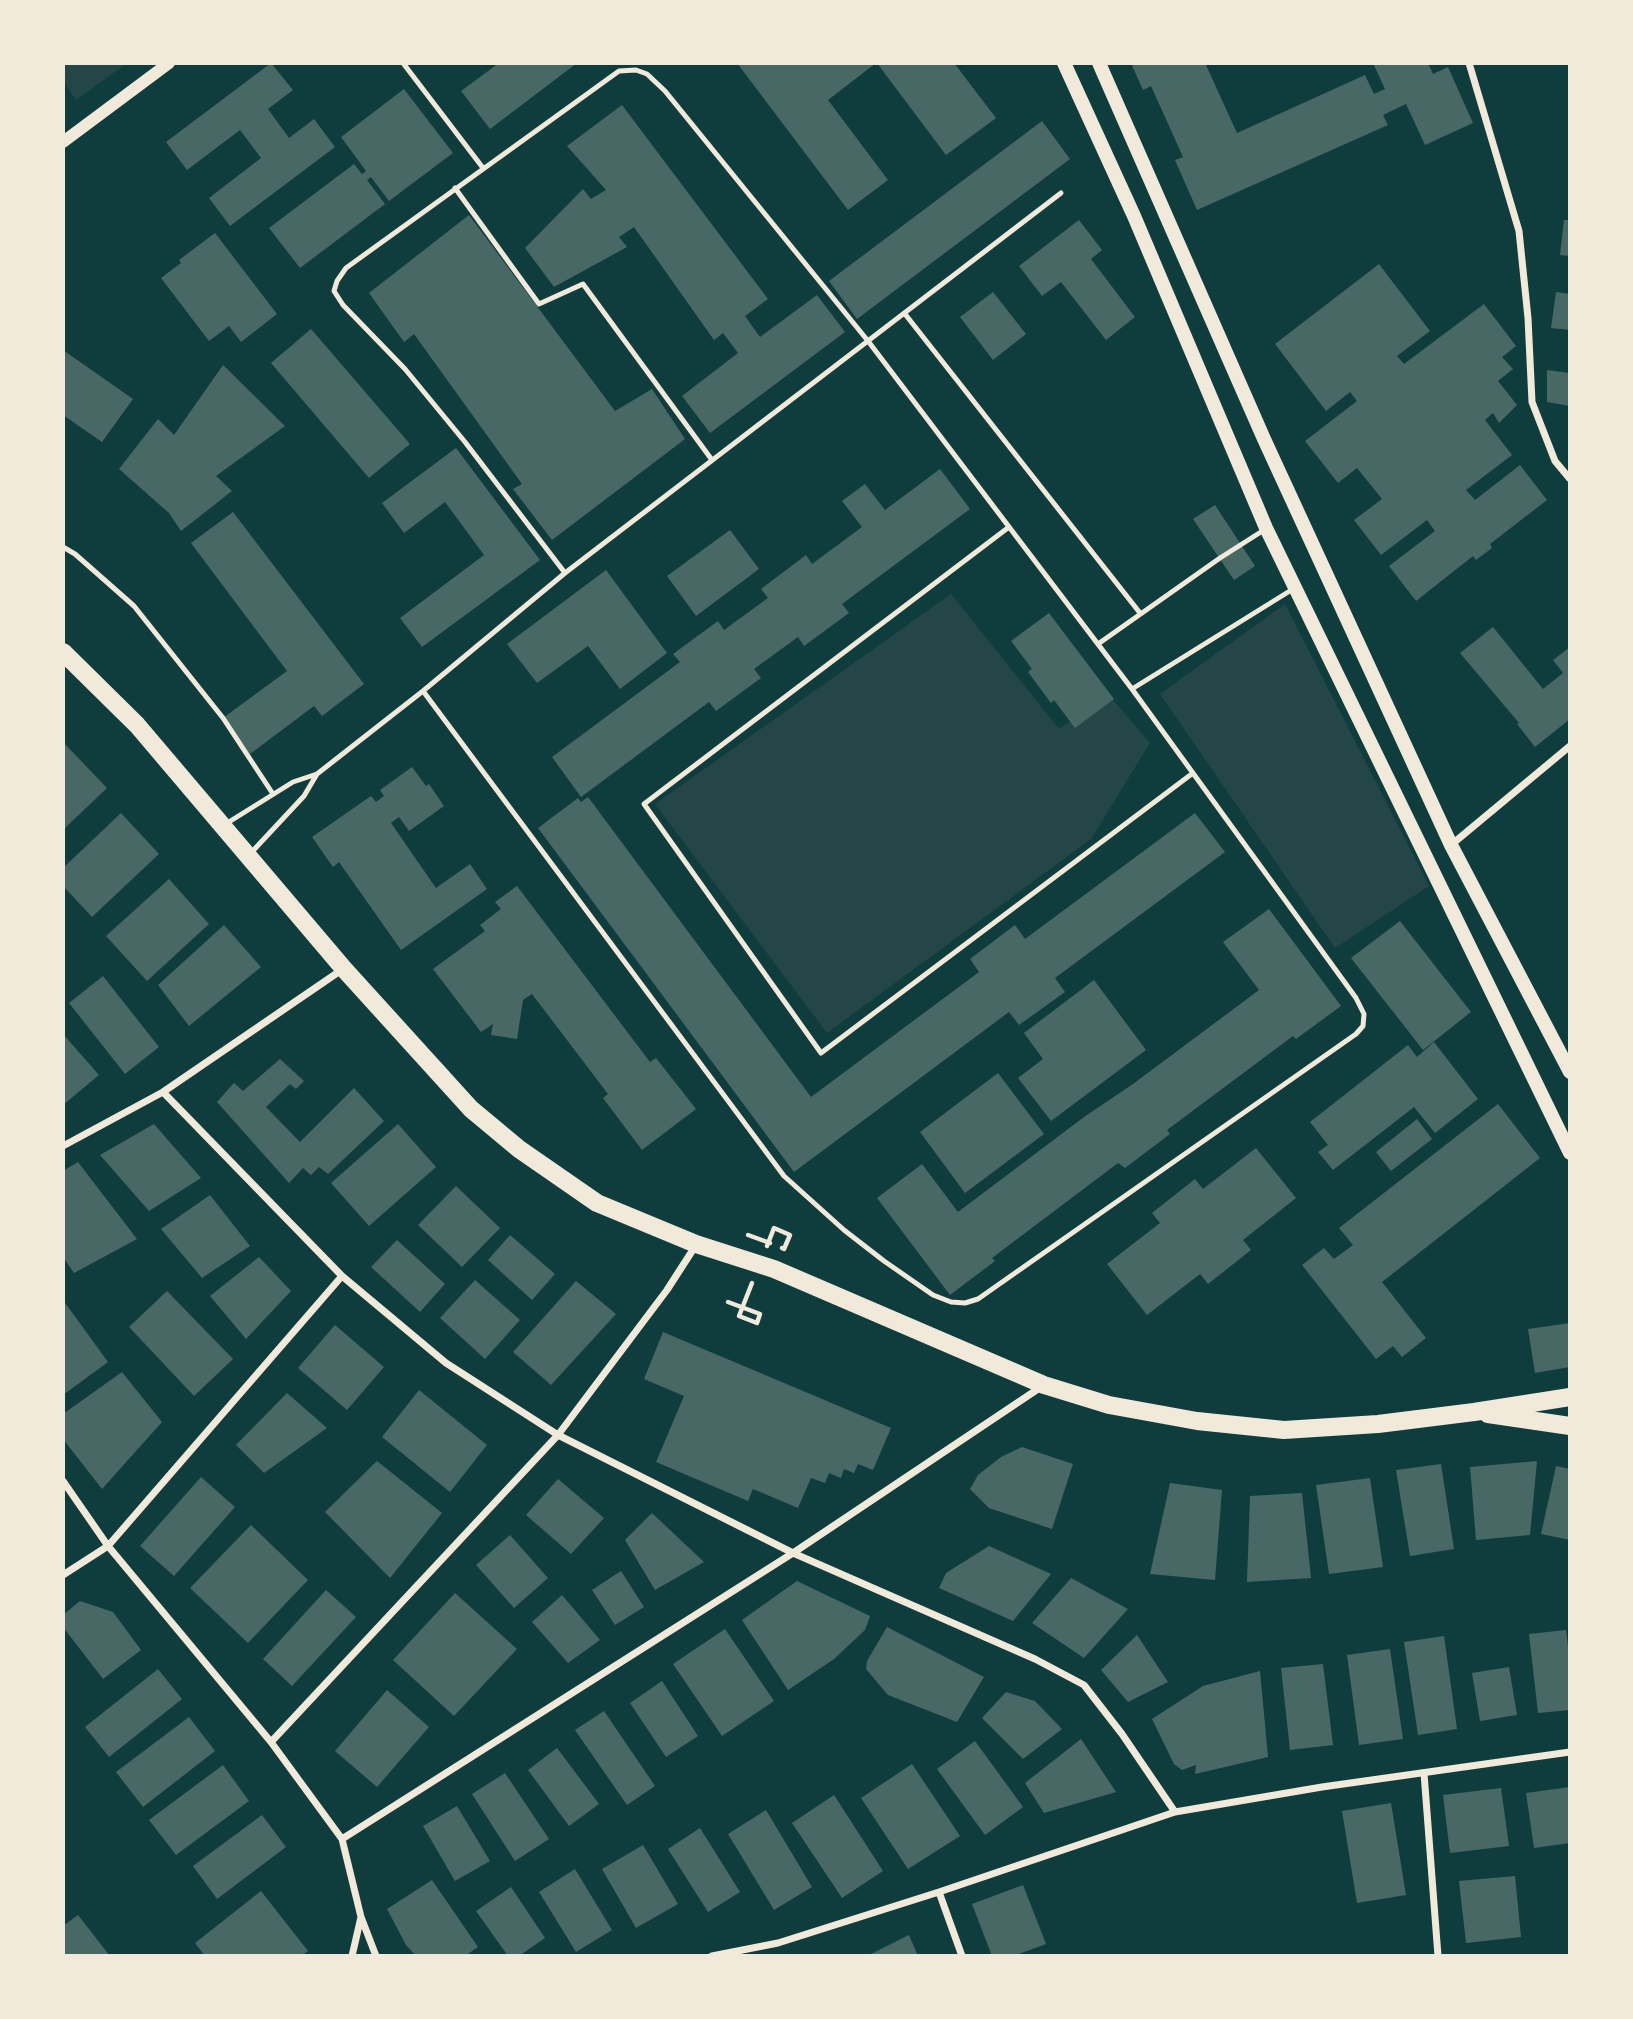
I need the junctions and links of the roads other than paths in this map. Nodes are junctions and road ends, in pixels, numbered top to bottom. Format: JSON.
{"nodes":[{"id":1,"x":169,"y":63,"type":"edge"},
{"id":2,"x":403,"y":63,"type":"edge"},
{"id":3,"x":1064,"y":63,"type":"edge"},
{"id":4,"x":1099,"y":63,"type":"edge"},
{"id":5,"x":1469,"y":63,"type":"edge"},
{"id":6,"x":63,"y":142,"type":"edge"},
{"id":7,"x":483,"y":168,"type":"junction"},
{"id":8,"x":455,"y":188,"type":"junction"},
{"id":9,"x":1061,"y":193,"type":"dead end"},
{"id":10,"x":905,"y":314,"type":"junction"},
{"id":11,"x":867,"y":341,"type":"junction"},
{"id":12,"x":712,"y":460,"type":"junction"},
{"id":13,"x":1570,"y":479,"type":"edge"},
{"id":14,"x":1009,"y":527,"type":"junction"},
{"id":15,"x":1266,"y":528,"type":"junction"},
{"id":16,"x":63,"y":547,"type":"edge"},
{"id":17,"x":565,"y":573,"type":"junction"},
{"id":18,"x":1296,"y":587,"type":"junction"},
{"id":19,"x":1140,"y":614,"type":"junction"},
{"id":20,"x":1098,"y":644,"type":"junction"},
{"id":21,"x":63,"y":652,"type":"edge"},
{"id":22,"x":1132,"y":689,"type":"junction"},
{"id":23,"x":423,"y":691,"type":"junction"},
{"id":24,"x":1570,"y":746,"type":"edge"},
{"id":25,"x":1193,"y":773,"type":"junction"},
{"id":26,"x":317,"y":774,"type":"junction"},
{"id":27,"x":273,"y":794,"type":"junction"},
{"id":28,"x":222,"y":826,"type":"junction"},
{"id":29,"x":1451,"y":845,"type":"junction"},
{"id":30,"x":248,"y":856,"type":"junction"},
{"id":31,"x":344,"y":969,"type":"junction"},
{"id":32,"x":1570,"y":1072,"type":"edge"},
{"id":33,"x":163,"y":1092,"type":"junction"},
{"id":34,"x":63,"y":1146,"type":"edge"},
{"id":35,"x":1570,"y":1153,"type":"edge"},
{"id":36,"x":696,"y":1244,"type":"junction"},
{"id":37,"x":342,"y":1276,"type":"junction"},
{"id":38,"x":1044,"y":1385,"type":"junction"},
{"id":39,"x":1570,"y":1397,"type":"edge"},
{"id":40,"x":1474,"y":1412,"type":"junction"},
{"id":41,"x":1570,"y":1426,"type":"edge"},
{"id":42,"x":558,"y":1435,"type":"junction"},
{"id":43,"x":63,"y":1481,"type":"edge"},
{"id":44,"x":108,"y":1546,"type":"junction"},
{"id":45,"x":793,"y":1553,"type":"junction"},
{"id":46,"x":63,"y":1576,"type":"edge"},
{"id":47,"x":271,"y":1742,"type":"junction"},
{"id":48,"x":1570,"y":1752,"type":"edge"},
{"id":49,"x":1424,"y":1773,"type":"junction"},
{"id":50,"x":1175,"y":1812,"type":"junction"},
{"id":51,"x":342,"y":1839,"type":"junction"},
{"id":52,"x":939,"y":1892,"type":"junction"},
{"id":53,"x":361,"y":1917,"type":"junction"},
{"id":54,"x":352,"y":1956,"type":"edge"},
{"id":55,"x":376,"y":1956,"type":"edge"},
{"id":56,"x":712,"y":1956,"type":"edge"},
{"id":57,"x":962,"y":1956,"type":"edge"},
{"id":58,"x":1438,"y":1956,"type":"edge"}],
"edges":[{"from":1,"to":6,"type":"street"},
{"from":2,"to":7,"type":"lane"},
{"from":3,"to":15,"type":"main road"},
{"from":4,"to":29,"type":"main road"},
{"from":5,"to":13,"type":"street"},
{"from":7,"to":8,"type":"lane"},
{"from":7,"to":11,"type":"lane"},
{"from":8,"to":12,"type":"lane"},
{"from":8,"to":17,"type":"lane"},
{"from":9,"to":10,"type":"lane"},
{"from":10,"to":11,"type":"lane"},
{"from":10,"to":19,"type":"lane"},
{"from":11,"to":12,"type":"lane"},
{"from":11,"to":14,"type":"lane"},
{"from":12,"to":17,"type":"lane"},
{"from":14,"to":20,"type":"lane"},
{"from":14,"to":25,"type":"lane"},
{"from":15,"to":18,"type":"main road"},
{"from":15,"to":19,"type":"lane"},
{"from":16,"to":27,"type":"lane"},
{"from":17,"to":23,"type":"lane"},
{"from":18,"to":22,"type":"lane"},
{"from":18,"to":35,"type":"main road"},
{"from":19,"to":20,"type":"lane"},
{"from":20,"to":22,"type":"lane"},
{"from":21,"to":28,"type":"main road"},
{"from":22,"to":25,"type":"lane"},
{"from":23,"to":25,"type":"lane"},
{"from":23,"to":26,"type":"lane"},
{"from":24,"to":29,"type":"street"},
{"from":26,"to":27,"type":"lane"},
{"from":26,"to":30,"type":"lane"},
{"from":27,"to":28,"type":"lane"},
{"from":28,"to":30,"type":"main road"},
{"from":29,"to":32,"type":"main road"},
{"from":30,"to":31,"type":"main road"},
{"from":31,"to":33,"type":"street"},
{"from":31,"to":36,"type":"main road"},
{"from":33,"to":34,"type":"street"},
{"from":33,"to":37,"type":"street"},
{"from":36,"to":38,"type":"main road"},
{"from":36,"to":42,"type":"street"},
{"from":37,"to":42,"type":"street"},
{"from":37,"to":44,"type":"street"},
{"from":38,"to":40,"type":"main road"},
{"from":38,"to":45,"type":"street"},
{"from":39,"to":40,"type":"main road"},
{"from":40,"to":41,"type":"main road"},
{"from":42,"to":45,"type":"street"},
{"from":42,"to":47,"type":"street"},
{"from":43,"to":44,"type":"street"},
{"from":44,"to":46,"type":"street"},
{"from":44,"to":47,"type":"street"},
{"from":45,"to":50,"type":"street"},
{"from":45,"to":51,"type":"street"},
{"from":47,"to":51,"type":"street"},
{"from":48,"to":49,"type":"street"},
{"from":49,"to":50,"type":"street"},
{"from":49,"to":58,"type":"street"},
{"from":50,"to":52,"type":"street"},
{"from":51,"to":53,"type":"street"},
{"from":52,"to":56,"type":"street"},
{"from":52,"to":57,"type":"street"},
{"from":53,"to":54,"type":"street"},
{"from":53,"to":55,"type":"street"}]}
